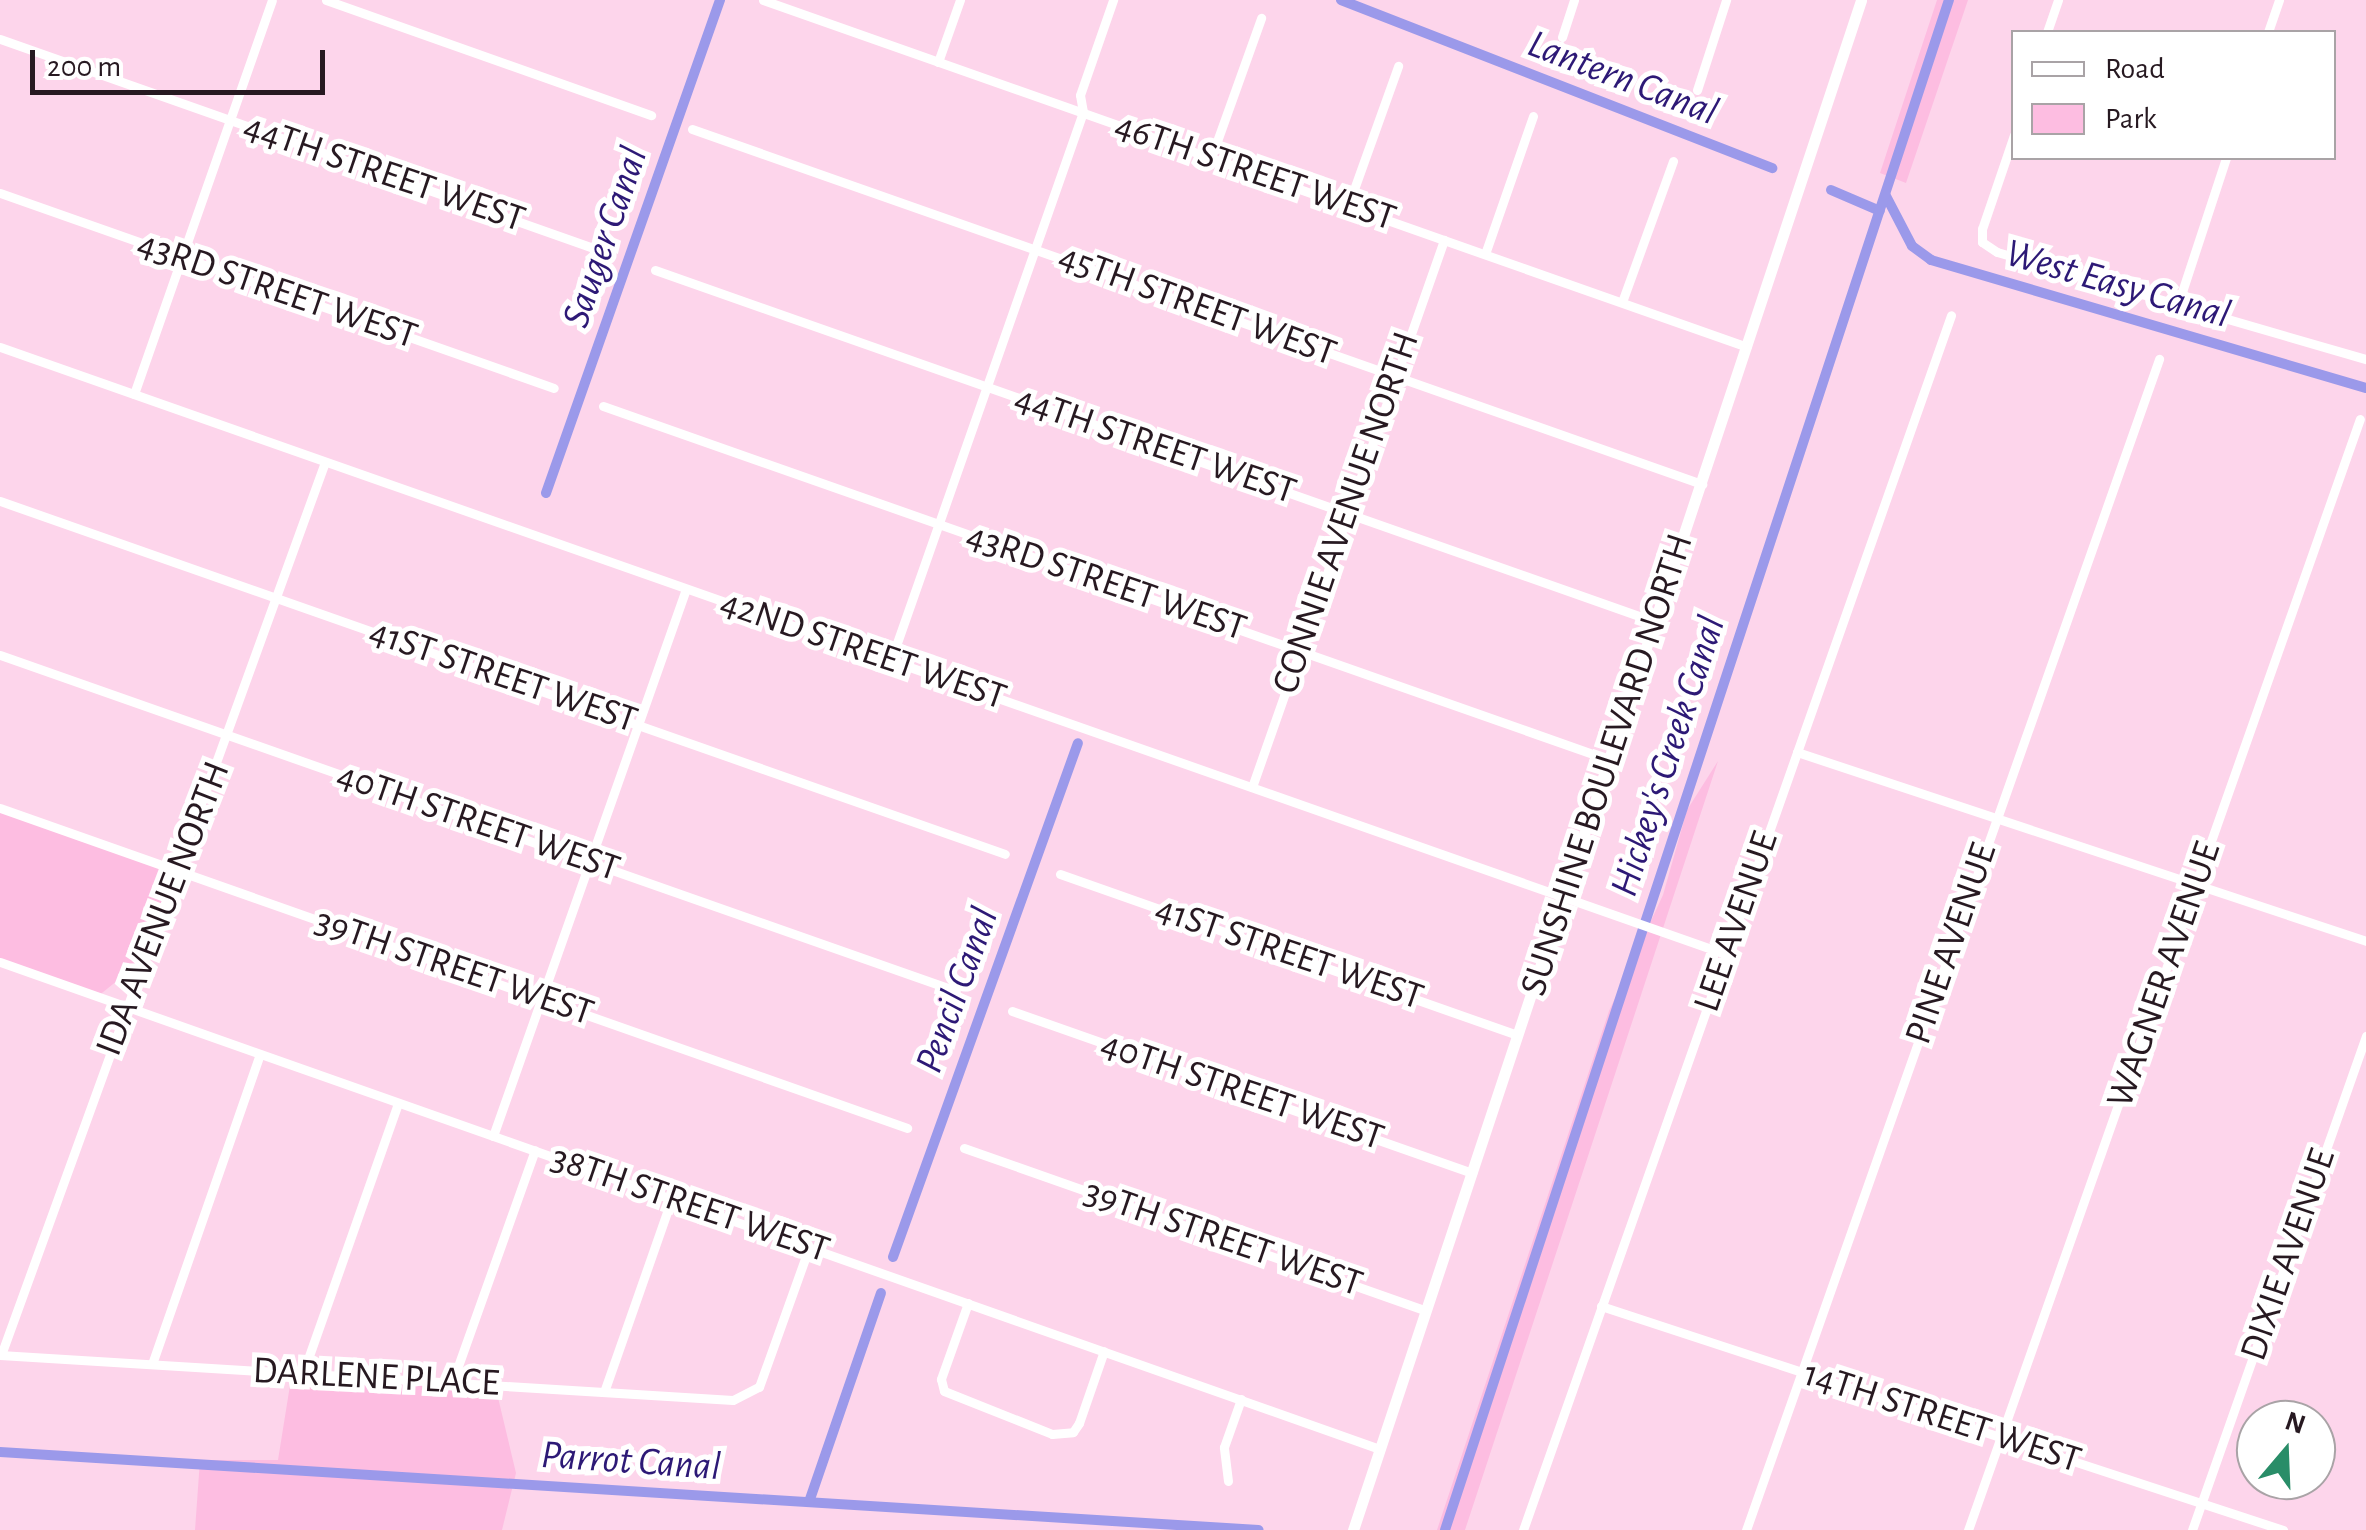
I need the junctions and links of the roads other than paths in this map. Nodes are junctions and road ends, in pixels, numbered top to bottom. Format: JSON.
{"nodes":[{"id":1,"x":272,"y":0,"type":"edge"},
{"id":2,"x":326,"y":0,"type":"edge"},
{"id":3,"x":763,"y":0,"type":"edge"},
{"id":4,"x":806,"y":0,"type":"edge"},
{"id":5,"x":960,"y":0,"type":"edge"},
{"id":6,"x":1113,"y":0,"type":"edge"},
{"id":7,"x":1574,"y":0,"type":"edge"},
{"id":8,"x":1726,"y":0,"type":"edge"},
{"id":9,"x":1862,"y":0,"type":"edge"},
{"id":10,"x":2058,"y":0,"type":"edge"},
{"id":11,"x":2279,"y":0,"type":"edge"},
{"id":12,"x":801,"y":14,"type":"junction"},
{"id":13,"x":1260,"y":18,"type":"dead end"},
{"id":14,"x":2048,"y":30,"type":"edge"},
{"id":15,"x":2269,"y":30,"type":"edge"},
{"id":16,"x":1562,"y":37,"type":"dead end"},
{"id":17,"x":0,"y":39,"type":"edge"},
{"id":18,"x":938,"y":62,"type":"junction"},
{"id":19,"x":1398,"y":66,"type":"dead end"},
{"id":20,"x":1697,"y":90,"type":"dead end"},
{"id":21,"x":1083,"y":112,"type":"junction"},
{"id":22,"x":651,"y":114,"type":"dead end"},
{"id":23,"x":1533,"y":116,"type":"dead end"},
{"id":24,"x":231,"y":120,"type":"junction"},
{"id":25,"x":692,"y":128,"type":"dead end"},
{"id":26,"x":2011,"y":144,"type":"edge"},
{"id":27,"x":1212,"y":158,"type":"junction"},
{"id":28,"x":2225,"y":160,"type":"edge"},
{"id":29,"x":1672,"y":161,"type":"dead end"},
{"id":30,"x":0,"y":193,"type":"edge"},
{"id":31,"x":1348,"y":206,"type":"junction"},
{"id":32,"x":1444,"y":240,"type":"junction"},
{"id":33,"x":1034,"y":249,"type":"junction"},
{"id":34,"x":599,"y":250,"type":"dead end"},
{"id":35,"x":1485,"y":254,"type":"junction"},
{"id":36,"x":182,"y":257,"type":"junction"},
{"id":37,"x":655,"y":270,"type":"dead end"},
{"id":38,"x":1622,"y":302,"type":"junction"},
{"id":39,"x":2178,"y":304,"type":"junction"},
{"id":40,"x":1951,"y":315,"type":"dead end"},
{"id":41,"x":0,"y":347,"type":"edge"},
{"id":42,"x":1747,"y":347,"type":"junction"},
{"id":43,"x":2159,"y":359,"type":"dead end"},
{"id":44,"x":2366,"y":359,"type":"edge"},
{"id":45,"x":1396,"y":377,"type":"junction"},
{"id":46,"x":986,"y":386,"type":"junction"},
{"id":47,"x":554,"y":388,"type":"dead end"},
{"id":48,"x":134,"y":394,"type":"junction"},
{"id":49,"x":603,"y":406,"type":"dead end"},
{"id":50,"x":2360,"y":419,"type":"dead end"},
{"id":51,"x":326,"y":462,"type":"junction"},
{"id":52,"x":1702,"y":484,"type":"junction"},
{"id":53,"x":0,"y":501,"type":"edge"},
{"id":54,"x":1347,"y":514,"type":"junction"},
{"id":55,"x":938,"y":524,"type":"junction"},
{"id":56,"x":686,"y":588,"type":"junction"},
{"id":57,"x":277,"y":598,"type":"junction"},
{"id":58,"x":1656,"y":622,"type":"junction"},
{"id":59,"x":1300,"y":650,"type":"junction"},
{"id":60,"x":0,"y":655,"type":"edge"},
{"id":61,"x":891,"y":660,"type":"junction"},
{"id":62,"x":638,"y":725,"type":"junction"},
{"id":63,"x":228,"y":735,"type":"junction"},
{"id":64,"x":1796,"y":752,"type":"junction"},
{"id":65,"x":1610,"y":760,"type":"junction"},
{"id":66,"x":1252,"y":787,"type":"junction"},
{"id":67,"x":0,"y":808,"type":"edge"},
{"id":68,"x":1997,"y":818,"type":"junction"},
{"id":69,"x":1005,"y":854,"type":"dead end"},
{"id":70,"x":590,"y":862,"type":"junction"},
{"id":71,"x":180,"y":872,"type":"junction"},
{"id":72,"x":1060,"y":874,"type":"dead end"},
{"id":73,"x":2196,"y":884,"type":"junction"},
{"id":74,"x":1564,"y":898,"type":"junction"},
{"id":75,"x":2366,"y":940,"type":"edge"},
{"id":76,"x":1726,"y":954,"type":"junction"},
{"id":77,"x":0,"y":962,"type":"edge"},
{"id":78,"x":956,"y":992,"type":"dead end"},
{"id":79,"x":542,"y":998,"type":"junction"},
{"id":80,"x":132,"y":1009,"type":"junction"},
{"id":81,"x":1012,"y":1011,"type":"dead end"},
{"id":82,"x":1518,"y":1035,"type":"junction"},
{"id":83,"x":2366,"y":1036,"type":"edge"},
{"id":84,"x":260,"y":1054,"type":"junction"},
{"id":85,"x":398,"y":1103,"type":"junction"},
{"id":86,"x":907,"y":1128,"type":"dead end"},
{"id":87,"x":493,"y":1136,"type":"junction"},
{"id":88,"x":964,"y":1148,"type":"dead end"},
{"id":89,"x":535,"y":1150,"type":"junction"},
{"id":90,"x":1472,"y":1173,"type":"junction"},
{"id":91,"x":672,"y":1198,"type":"junction"},
{"id":92,"x":808,"y":1247,"type":"junction"},
{"id":93,"x":968,"y":1303,"type":"junction"},
{"id":94,"x":1601,"y":1306,"type":"junction"},
{"id":95,"x":1426,"y":1310,"type":"junction"},
{"id":96,"x":1104,"y":1352,"type":"junction"},
{"id":97,"x":0,"y":1355,"type":"edge"},
{"id":98,"x":152,"y":1364,"type":"junction"},
{"id":99,"x":1802,"y":1372,"type":"junction"},
{"id":100,"x":304,"y":1373,"type":"junction"},
{"id":101,"x":452,"y":1382,"type":"junction"},
{"id":102,"x":604,"y":1392,"type":"junction"},
{"id":103,"x":1241,"y":1400,"type":"junction"},
{"id":104,"x":2001,"y":1437,"type":"junction"},
{"id":105,"x":1380,"y":1449,"type":"junction"},
{"id":106,"x":1228,"y":1481,"type":"dead end"},
{"id":107,"x":2202,"y":1503,"type":"junction"},
{"id":108,"x":1353,"y":1530,"type":"edge"},
{"id":109,"x":1523,"y":1530,"type":"edge"},
{"id":110,"x":1746,"y":1530,"type":"edge"},
{"id":111,"x":1968,"y":1530,"type":"edge"},
{"id":112,"x":2192,"y":1530,"type":"edge"},
{"id":113,"x":2283,"y":1530,"type":"edge"}],
"edges":[{"from":1,"to":24,"type":"street"},
{"from":2,"to":22,"type":"street"},
{"from":3,"to":12,"type":"street","name":"46TH STREET WEST"},
{"from":4,"to":12,"type":"street"},
{"from":5,"to":18,"type":"street"},
{"from":6,"to":21,"type":"street"},
{"from":7,"to":16,"type":"street"},
{"from":8,"to":20,"type":"street"},
{"from":9,"to":42,"type":"street","name":"SUNSHINE BOULEVARD NORTH"},
{"from":10,"to":14,"type":"street"},
{"from":11,"to":15,"type":"street"},
{"from":12,"to":18,"type":"street","name":"46TH STREET WEST"},
{"from":13,"to":27,"type":"street"},
{"from":17,"to":24,"type":"street","name":"44TH STREET WEST"},
{"from":18,"to":21,"type":"street","name":"46TH STREET WEST"},
{"from":19,"to":31,"type":"street"},
{"from":21,"to":27,"type":"street","name":"46TH STREET WEST"},
{"from":21,"to":33,"type":"street"},
{"from":23,"to":35,"type":"street"},
{"from":24,"to":34,"type":"street","name":"44TH STREET WEST"},
{"from":24,"to":36,"type":"street"},
{"from":25,"to":33,"type":"street","name":"45TH STREET WEST"},
{"from":26,"to":39,"type":"street"},
{"from":27,"to":31,"type":"street","name":"46TH STREET WEST"},
{"from":28,"to":39,"type":"street"},
{"from":29,"to":38,"type":"street"},
{"from":30,"to":36,"type":"street","name":"43RD STREET WEST"},
{"from":31,"to":32,"type":"street","name":"46TH STREET WEST"},
{"from":32,"to":35,"type":"street","name":"46TH STREET WEST"},
{"from":32,"to":45,"type":"street","name":"CONNIE AVENUE NORTH"},
{"from":33,"to":45,"type":"street","name":"45TH STREET WEST"},
{"from":33,"to":46,"type":"street"},
{"from":35,"to":38,"type":"street","name":"46TH STREET WEST"},
{"from":36,"to":47,"type":"street","name":"43RD STREET WEST"},
{"from":36,"to":48,"type":"street"},
{"from":37,"to":46,"type":"street","name":"44TH STREET WEST"},
{"from":38,"to":42,"type":"street","name":"46TH STREET WEST"},
{"from":39,"to":44,"type":"street"},
{"from":40,"to":64,"type":"street","name":"LEE AVENUE"},
{"from":41,"to":48,"type":"street","name":"42ND STREET WEST"},
{"from":42,"to":52,"type":"street","name":"SUNSHINE BOULEVARD NORTH"},
{"from":43,"to":68,"type":"street","name":"PINE AVENUE"},
{"from":45,"to":52,"type":"street","name":"45TH STREET WEST"},
{"from":45,"to":54,"type":"street","name":"CONNIE AVENUE NORTH"},
{"from":46,"to":54,"type":"street","name":"44TH STREET WEST"},
{"from":46,"to":55,"type":"street"},
{"from":48,"to":51,"type":"street","name":"42ND STREET WEST"},
{"from":49,"to":55,"type":"street","name":"43RD STREET WEST"},
{"from":50,"to":73,"type":"street","name":"WAGNER AVENUE"},
{"from":51,"to":56,"type":"street","name":"42ND STREET WEST"},
{"from":51,"to":57,"type":"street","name":"IDA AVENUE NORTH"},
{"from":52,"to":58,"type":"street","name":"SUNSHINE BOULEVARD NORTH"},
{"from":53,"to":57,"type":"street","name":"41ST STREET WEST"},
{"from":54,"to":58,"type":"street","name":"44TH STREET WEST"},
{"from":54,"to":59,"type":"street","name":"CONNIE AVENUE NORTH"},
{"from":55,"to":59,"type":"street","name":"43RD STREET WEST"},
{"from":55,"to":61,"type":"street"},
{"from":56,"to":61,"type":"street","name":"42ND STREET WEST"},
{"from":56,"to":62,"type":"street"},
{"from":57,"to":62,"type":"street","name":"41ST STREET WEST"},
{"from":57,"to":63,"type":"street","name":"IDA AVENUE NORTH"},
{"from":58,"to":65,"type":"street","name":"SUNSHINE BOULEVARD NORTH"},
{"from":59,"to":65,"type":"street","name":"43RD STREET WEST"},
{"from":59,"to":66,"type":"street","name":"CONNIE AVENUE NORTH"},
{"from":60,"to":63,"type":"street","name":"40TH STREET WEST"},
{"from":61,"to":66,"type":"street","name":"42ND STREET WEST"},
{"from":62,"to":69,"type":"street","name":"41ST STREET WEST"},
{"from":62,"to":70,"type":"street"},
{"from":63,"to":70,"type":"street","name":"40TH STREET WEST"},
{"from":63,"to":71,"type":"street","name":"IDA AVENUE NORTH"},
{"from":64,"to":68,"type":"street"},
{"from":64,"to":76,"type":"street","name":"LEE AVENUE"},
{"from":65,"to":74,"type":"street","name":"SUNSHINE BOULEVARD NORTH"},
{"from":66,"to":74,"type":"street","name":"42ND STREET WEST"},
{"from":67,"to":71,"type":"street","name":"39TH STREET WEST"},
{"from":68,"to":73,"type":"street"},
{"from":68,"to":99,"type":"street","name":"PINE AVENUE"},
{"from":70,"to":78,"type":"street","name":"40TH STREET WEST"},
{"from":70,"to":79,"type":"street"},
{"from":71,"to":79,"type":"street","name":"39TH STREET WEST"},
{"from":71,"to":80,"type":"street","name":"IDA AVENUE NORTH"},
{"from":72,"to":82,"type":"street","name":"41ST STREET WEST"},
{"from":73,"to":75,"type":"street"},
{"from":73,"to":104,"type":"street","name":"WAGNER AVENUE"},
{"from":74,"to":76,"type":"street","name":"42ND STREET WEST"},
{"from":74,"to":82,"type":"street","name":"SUNSHINE BOULEVARD NORTH"},
{"from":76,"to":94,"type":"street","name":"LEE AVENUE"},
{"from":77,"to":80,"type":"street","name":"38TH STREET WEST"},
{"from":79,"to":86,"type":"street","name":"39TH STREET WEST"},
{"from":79,"to":87,"type":"street"},
{"from":80,"to":84,"type":"street","name":"38TH STREET WEST"},
{"from":80,"to":97,"type":"street","name":"IDA AVENUE NORTH"},
{"from":81,"to":90,"type":"street","name":"40TH STREET WEST"},
{"from":82,"to":90,"type":"street","name":"SUNSHINE BOULEVARD NORTH"},
{"from":83,"to":107,"type":"street","name":"DIXIE AVENUE"},
{"from":84,"to":85,"type":"street","name":"38TH STREET WEST"},
{"from":84,"to":98,"type":"street"},
{"from":85,"to":87,"type":"street","name":"38TH STREET WEST"},
{"from":85,"to":100,"type":"street"},
{"from":87,"to":89,"type":"street","name":"38TH STREET WEST"},
{"from":88,"to":95,"type":"street","name":"39TH STREET WEST"},
{"from":89,"to":91,"type":"street","name":"38TH STREET WEST"},
{"from":89,"to":101,"type":"street"},
{"from":90,"to":95,"type":"street","name":"SUNSHINE BOULEVARD NORTH"},
{"from":91,"to":92,"type":"street","name":"38TH STREET WEST"},
{"from":91,"to":102,"type":"street"},
{"from":92,"to":93,"type":"street","name":"38TH STREET WEST"},
{"from":92,"to":102,"type":"street","name":"DARLENE PLACE"},
{"from":93,"to":96,"type":"street","name":"38TH STREET WEST"},
{"from":93,"to":96,"type":"street"},
{"from":94,"to":99,"type":"street","name":"14TH STREET WEST"},
{"from":94,"to":109,"type":"street","name":"LEE AVENUE"},
{"from":95,"to":105,"type":"street","name":"SUNSHINE BOULEVARD NORTH"},
{"from":96,"to":103,"type":"street","name":"38TH STREET WEST"},
{"from":97,"to":98,"type":"street","name":"DARLENE PLACE"},
{"from":98,"to":100,"type":"street","name":"DARLENE PLACE"},
{"from":99,"to":104,"type":"street","name":"14TH STREET WEST"},
{"from":99,"to":110,"type":"street","name":"PINE AVENUE"},
{"from":100,"to":101,"type":"street","name":"DARLENE PLACE"},
{"from":101,"to":102,"type":"street","name":"DARLENE PLACE"},
{"from":103,"to":105,"type":"street","name":"38TH STREET WEST"},
{"from":103,"to":106,"type":"street"},
{"from":104,"to":107,"type":"street","name":"14TH STREET WEST"},
{"from":104,"to":111,"type":"street","name":"WAGNER AVENUE"},
{"from":105,"to":108,"type":"street","name":"SUNSHINE BOULEVARD NORTH"},
{"from":107,"to":112,"type":"street","name":"DIXIE AVENUE"},
{"from":107,"to":113,"type":"street","name":"14TH STREET WEST"}]}
